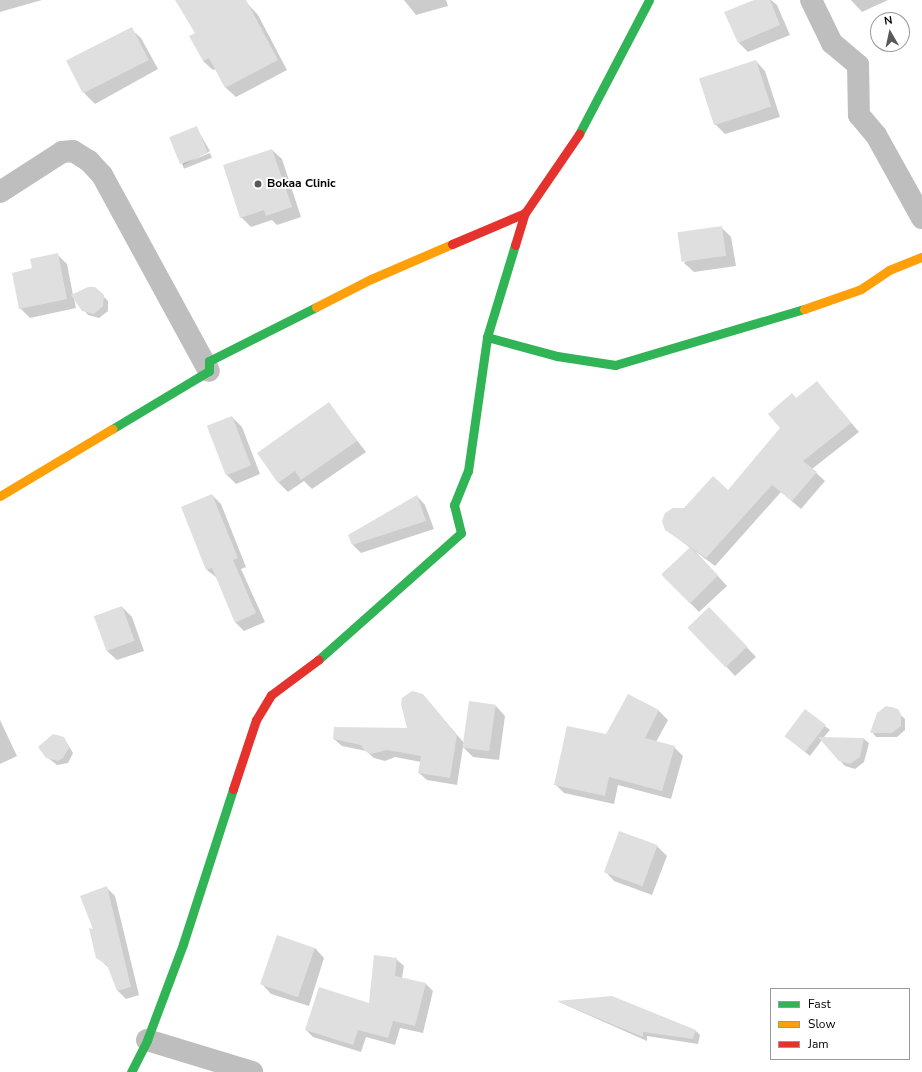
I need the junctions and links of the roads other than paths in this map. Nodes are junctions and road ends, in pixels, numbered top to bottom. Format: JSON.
{"nodes":[{"id":1,"x":649,"y":0,"type":"edge"},
{"id":2,"x":811,"y":0,"type":"edge"},
{"id":3,"x":0,"y":192,"type":"edge"},
{"id":4,"x":525,"y":212,"type":"junction"},
{"id":5,"x":922,"y":218,"type":"edge"},
{"id":6,"x":922,"y":256,"type":"edge"},
{"id":7,"x":487,"y":337,"type":"junction"},
{"id":8,"x":209,"y":371,"type":"junction"},
{"id":9,"x":0,"y":496,"type":"edge"},
{"id":10,"x":147,"y":1040,"type":"junction"},
{"id":11,"x":131,"y":1072,"type":"edge"},
{"id":12,"x":252,"y":1072,"type":"edge"}],
"edges":[{"from":1,"to":4,"type":"street"},
{"from":2,"to":5,"type":"street"},
{"from":3,"to":8,"type":"street"},
{"from":4,"to":7,"type":"street"},
{"from":4,"to":8,"type":"street"},
{"from":6,"to":7,"type":"street"},
{"from":7,"to":10,"type":"street"},
{"from":8,"to":9,"type":"street"},
{"from":10,"to":11,"type":"street"},
{"from":10,"to":12,"type":"street"}]}
